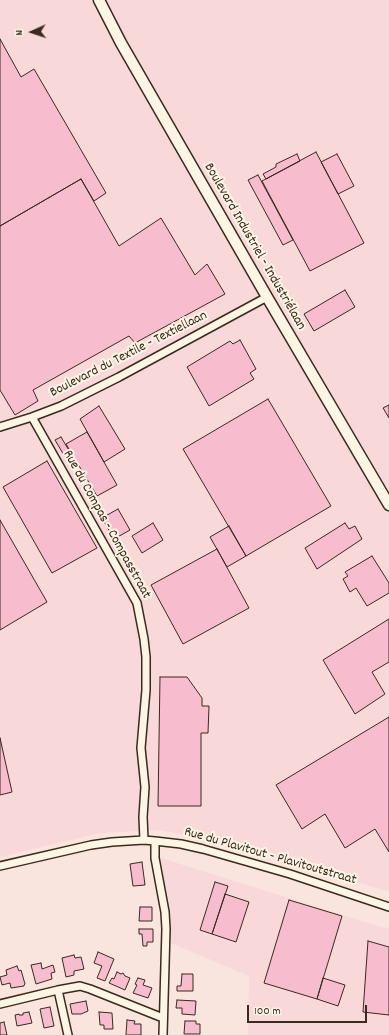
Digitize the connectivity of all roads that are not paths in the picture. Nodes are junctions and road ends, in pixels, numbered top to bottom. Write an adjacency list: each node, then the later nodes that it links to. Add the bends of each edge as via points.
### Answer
1 (98, 0): 2 (main road, Boulevard Industriel - Industriélaan)
2 (267, 297): 3 (street, Boulevard du Textile - Textiellaan, via 119,377 61,406); 5 (main road, Boulevard Industriel - Industriélaan)
3 (32, 417): 4 (street, Boulevard du Textile - Textiellaan); 6 (street, Rue du Compas - Compasstraat, via 137,603 146,657 141,748 145,787)
4 (0, 428)
5 (389, 505)
6 (144, 840): 7 (street, Rue du Plavitout - Plavitoutstraat); 8 (street, Rue du Plavitout - Plavitoutstraat, via 105,843)
7 (155, 841): 9 (street, Rue du Plavitout - Plavitoutstraat, via 181,844 290,874); 12 (street, via 166,929)
8 (0, 866)
9 (389, 906)
10 (58, 990): 11 (street); 12 (street, via 80,986); 13 (street)
11 (0, 1004)
12 (164, 1018): 14 (street)
13 (68, 1035)
14 (163, 1035)

